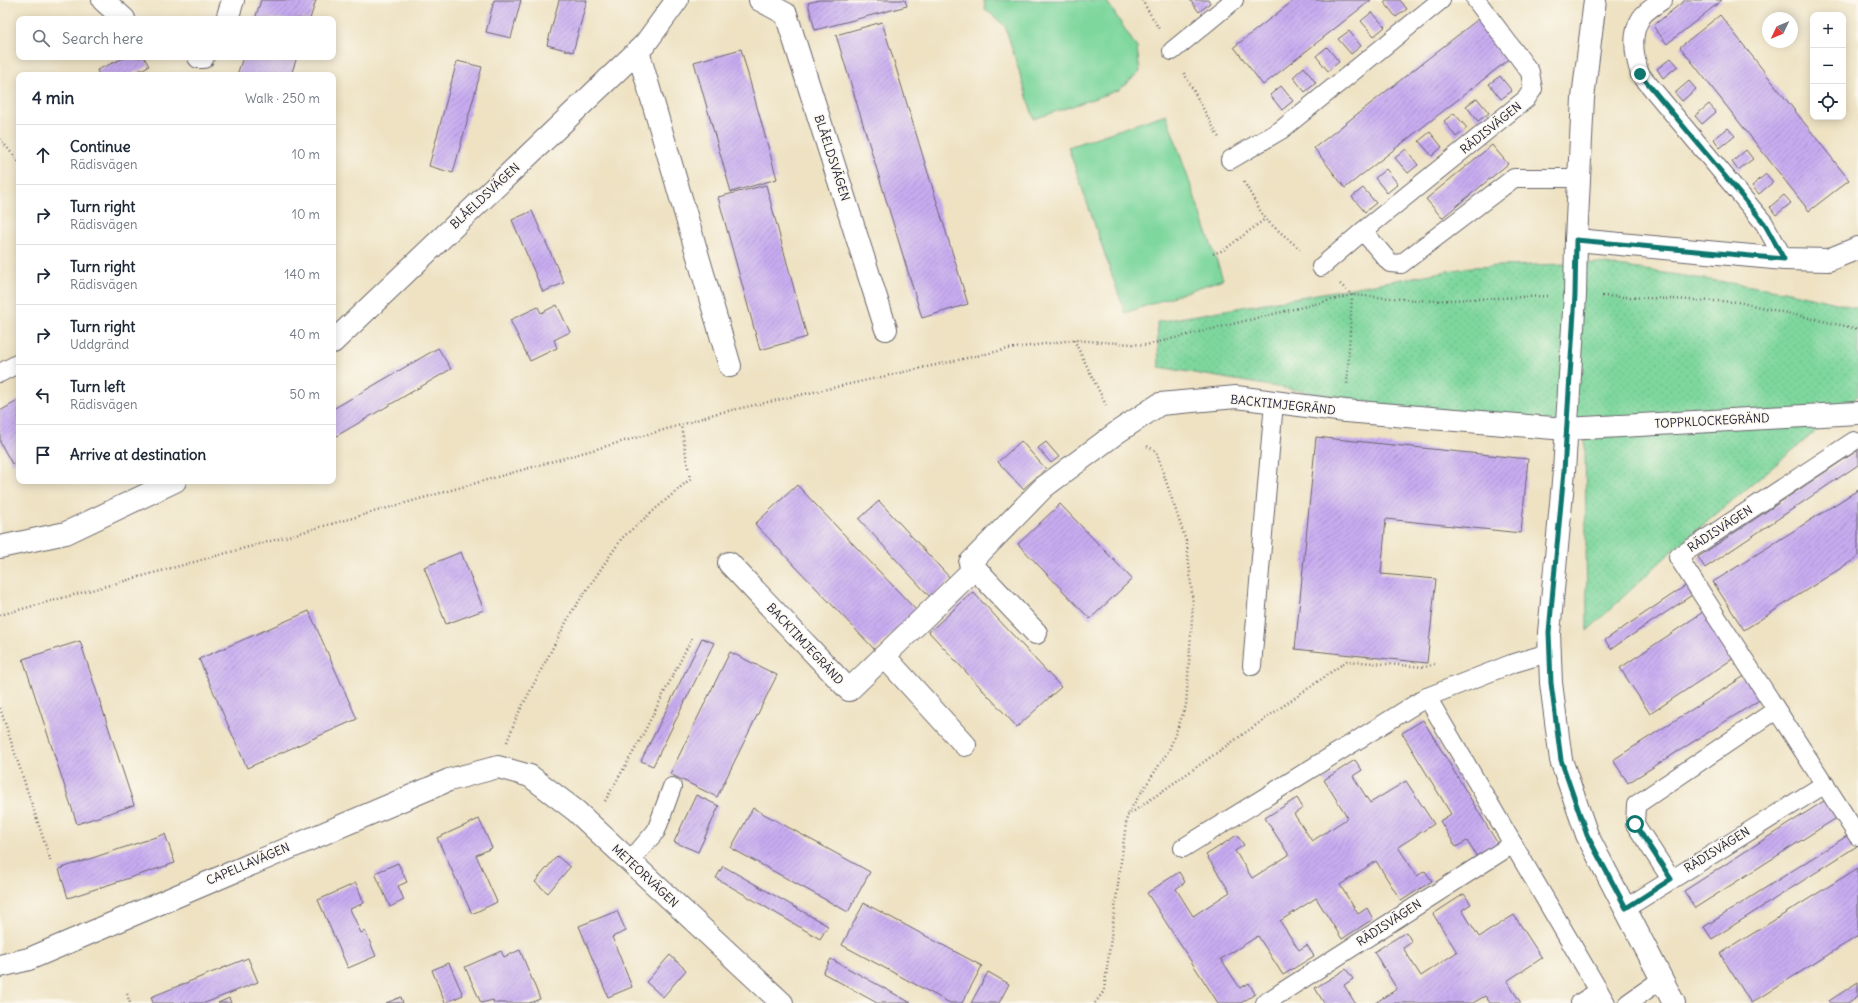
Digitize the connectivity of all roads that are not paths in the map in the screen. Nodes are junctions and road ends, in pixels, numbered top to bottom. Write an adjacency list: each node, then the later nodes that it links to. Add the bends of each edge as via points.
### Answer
1 (103, 0): 10 (street)
2 (233, 0): 11 (street)
3 (677, 0): 12 (street, BLÅELDSVÄGEN)
4 (760, 0): 21 (street, BLÅELDSVÄGEN, via 786,14)
5 (1234, 0): 13 (lane)
6 (1441, 0): 14 (lane, via 1281,130)
7 (1476, 0): 16 (lane, RÄDISVÄGEN, via 1530,72 1533,89 1526,99)
8 (1595, 0): 15 (street, via 1583,98)
9 (1663, 0): 19 (lane, via 1641,17 1635,35 1635,58 1640,74 1764,223)
10 (121, 16)
11 (228, 16)
12 (638, 51): 22 (street, BLÅELDSVÄGEN); 24 (street)
13 (1172, 51)
14 (1230, 160)
15 (1579, 178): 16 (lane, via 1514,178 1401,264 1390,264); 17 (street)
16 (1363, 231): 20 (lane, RÄDISVÄGEN)
17 (1576, 240): 19 (street); 28 (street)
18 (1858, 248): 19 (street, via 1828,260)
19 (1784, 259)
20 (1321, 267)
21 (886, 329)
22 (336, 339)
23 (16, 365): 25 (lane)
24 (730, 366)
25 (0, 373)
26 (1274, 402): 28 (street, BACKTIMJEGRÄND, via 1345,411); 33 (street, BACKTIMJEGRÄND, via 1236,397 1160,404 1044,487 970,563); 37 (lane)
27 (1858, 413): 28 (street, TOPPKLOCKEGRÄND)
28 (1566, 429): 35 (street, via 1549,632)
29 (1854, 441): 39 (lane, RÄDISVÄGEN, via 1678,557)
30 (169, 484): 31 (street, via 66,533)
31 (0, 548)
32 (729, 563): 36 (street, BACKTIMJEGRÄND, via 848,690)
33 (975, 568): 34 (street); 36 (street, BACKTIMJEGRÄND)
34 (1036, 633)
35 (1551, 652): 38 (lane, via 1511,664); 49 (street, via 1551,683 1561,760 1587,835)
36 (884, 656): 40 (street)
37 (1252, 666)
38 (1428, 697): 45 (lane); 46 (lane)
39 (1776, 710): 42 (lane, RÄDISVÄGEN); 48 (lane, RÄDISVÄGEN, via 1636,805 1635,824)
40 (965, 745)
41 (498, 767): 47 (street, METEORVÄGEN, via 530,776 576,811); 50 (street, CAPELLAVÄGEN, via 449,780 29,959)
42 (1825, 784): 44 (lane, RÄDISVÄGEN); 48 (lane, RÄDISVÄGEN)
43 (672, 787): 47 (lane, via 656,832)
44 (1858, 836)
45 (1513, 844): 52 (lane); 54 (lane, RÄDISVÄGEN)
46 (1183, 848)
47 (630, 861): 53 (street, METEORVÄGEN)
48 (1671, 879): 49 (lane, RÄDISVÄGEN)
49 (1626, 908): 51 (street)
50 (0, 966)
51 (1662, 979): 56 (lane); 57 (street)
52 (1603, 997): 55 (lane)
53 (782, 1003)
54 (1265, 1003)
55 (1580, 1003)
56 (1628, 1003)
57 (1674, 1003)

